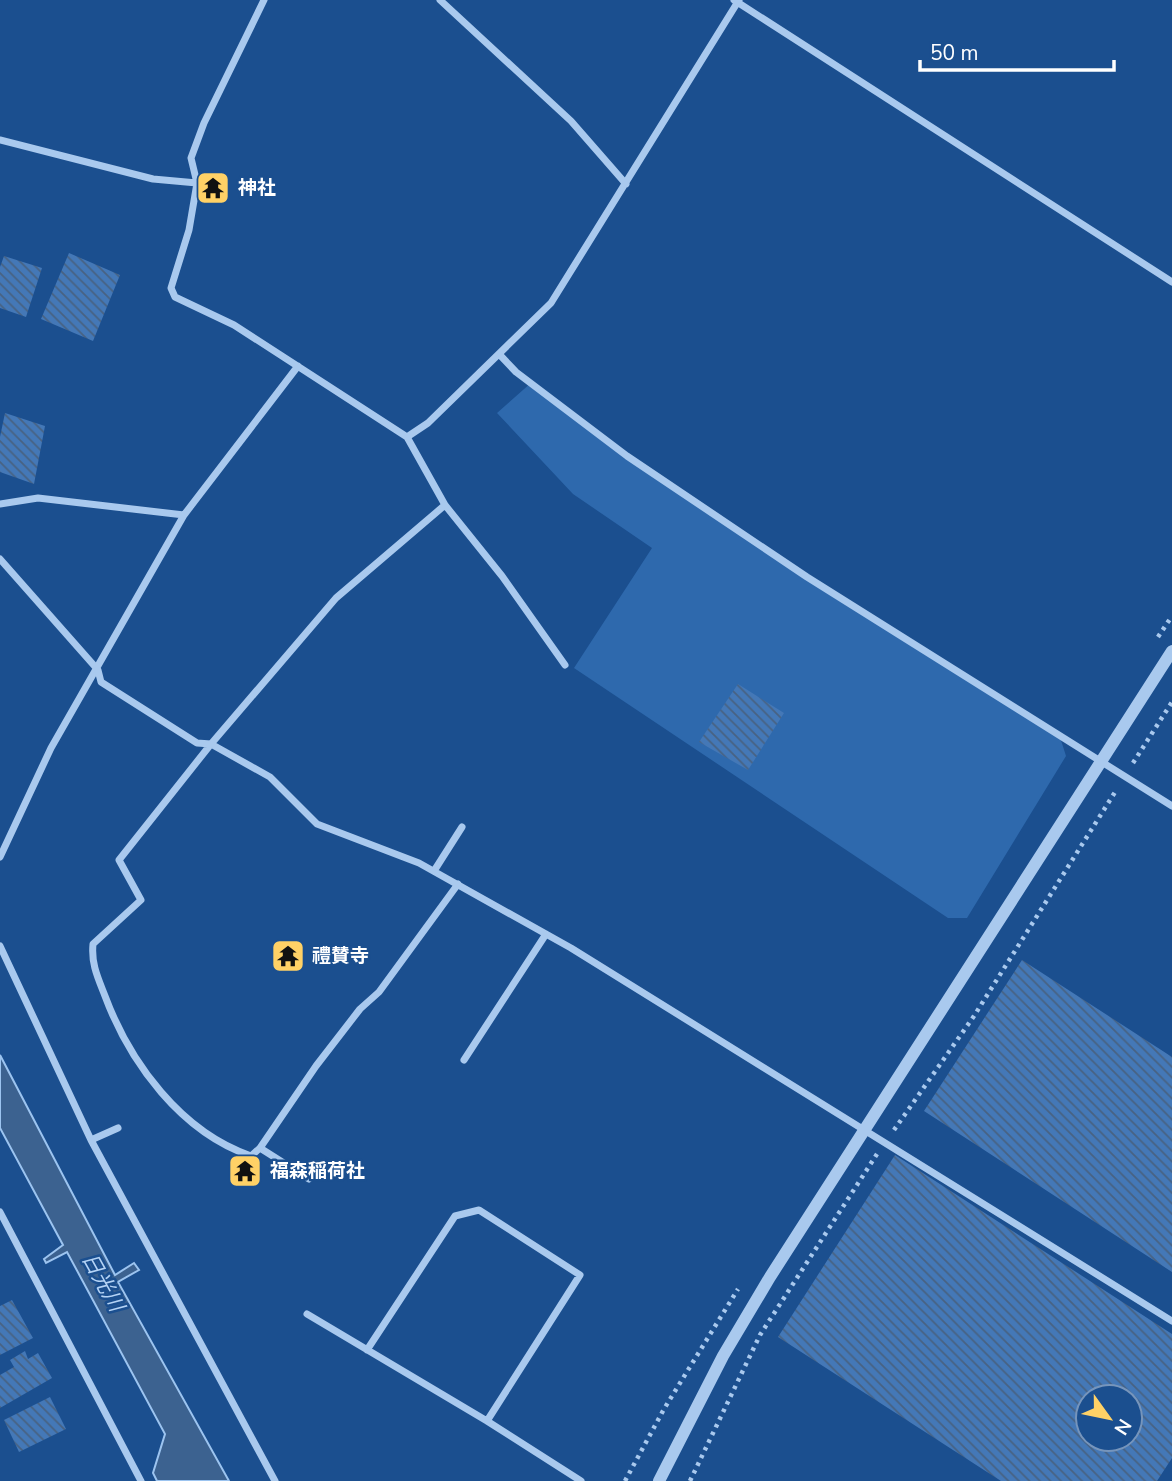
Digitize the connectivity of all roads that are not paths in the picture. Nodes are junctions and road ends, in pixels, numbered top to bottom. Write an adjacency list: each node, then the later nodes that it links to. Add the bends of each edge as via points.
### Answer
1 (264, 0): 5 (street, via 195,146 191,158)
2 (440, 0): 6 (street, via 570,121)
3 (737, 1): 6 (street); 7 (street)
4 (0, 140): 5 (street, via 153,179)
5 (197, 183): 9 (street, via 189,230 171,288 176,297 234,325)
6 (626, 184): 8 (street, via 551,303)
7 (1172, 282)
8 (499, 354): 10 (street, via 428,423); 19 (street, via 627,456 807,577)
9 (298, 366): 10 (street); 13 (street)
10 (407, 437): 12 (street)
11 (0, 504): 13 (street, via 38,498)
12 (446, 505): 16 (street); 18 (street, via 336,598)
13 (184, 515): 17 (street)
14 (0, 559): 17 (street)
15 (1172, 651): 19 (street)
16 (565, 665)
17 (98, 670): 18 (street, via 101,682 197,743); 22 (street, via 51,748)
18 (211, 744): 23 (street, via 270,777 317,824); 31 (street, via 119,860 141,900 93,944 91,961 117,1023 157,1088 188,1120 233,1150 251,1156)
19 (1102, 761): 20 (street); 29 (street)
20 (1172, 806)
21 (462, 827): 23 (street)
22 (0, 858)
23 (434, 871): 24 (street)
24 (458, 884): 25 (street); 31 (street, via 379,992 359,1009 316,1066)
25 (546, 934): 27 (street); 29 (street)
26 (0, 946): 30 (street)
27 (464, 1060)
28 (118, 1128): 30 (street)
29 (866, 1129): 35 (street); 41 (street, via 723,1356)
30 (91, 1140): 39 (street)
31 (260, 1148): 32 (street)
32 (309, 1179)
33 (0, 1212): 38 (street)
34 (307, 1314): 36 (street)
35 (1172, 1321)
36 (367, 1350): 37 (street); 37 (street, via 455,1216 479,1210 580,1275)
37 (486, 1421): 40 (street)
38 (141, 1481)
39 (275, 1481)
40 (581, 1481)
41 (659, 1481)

